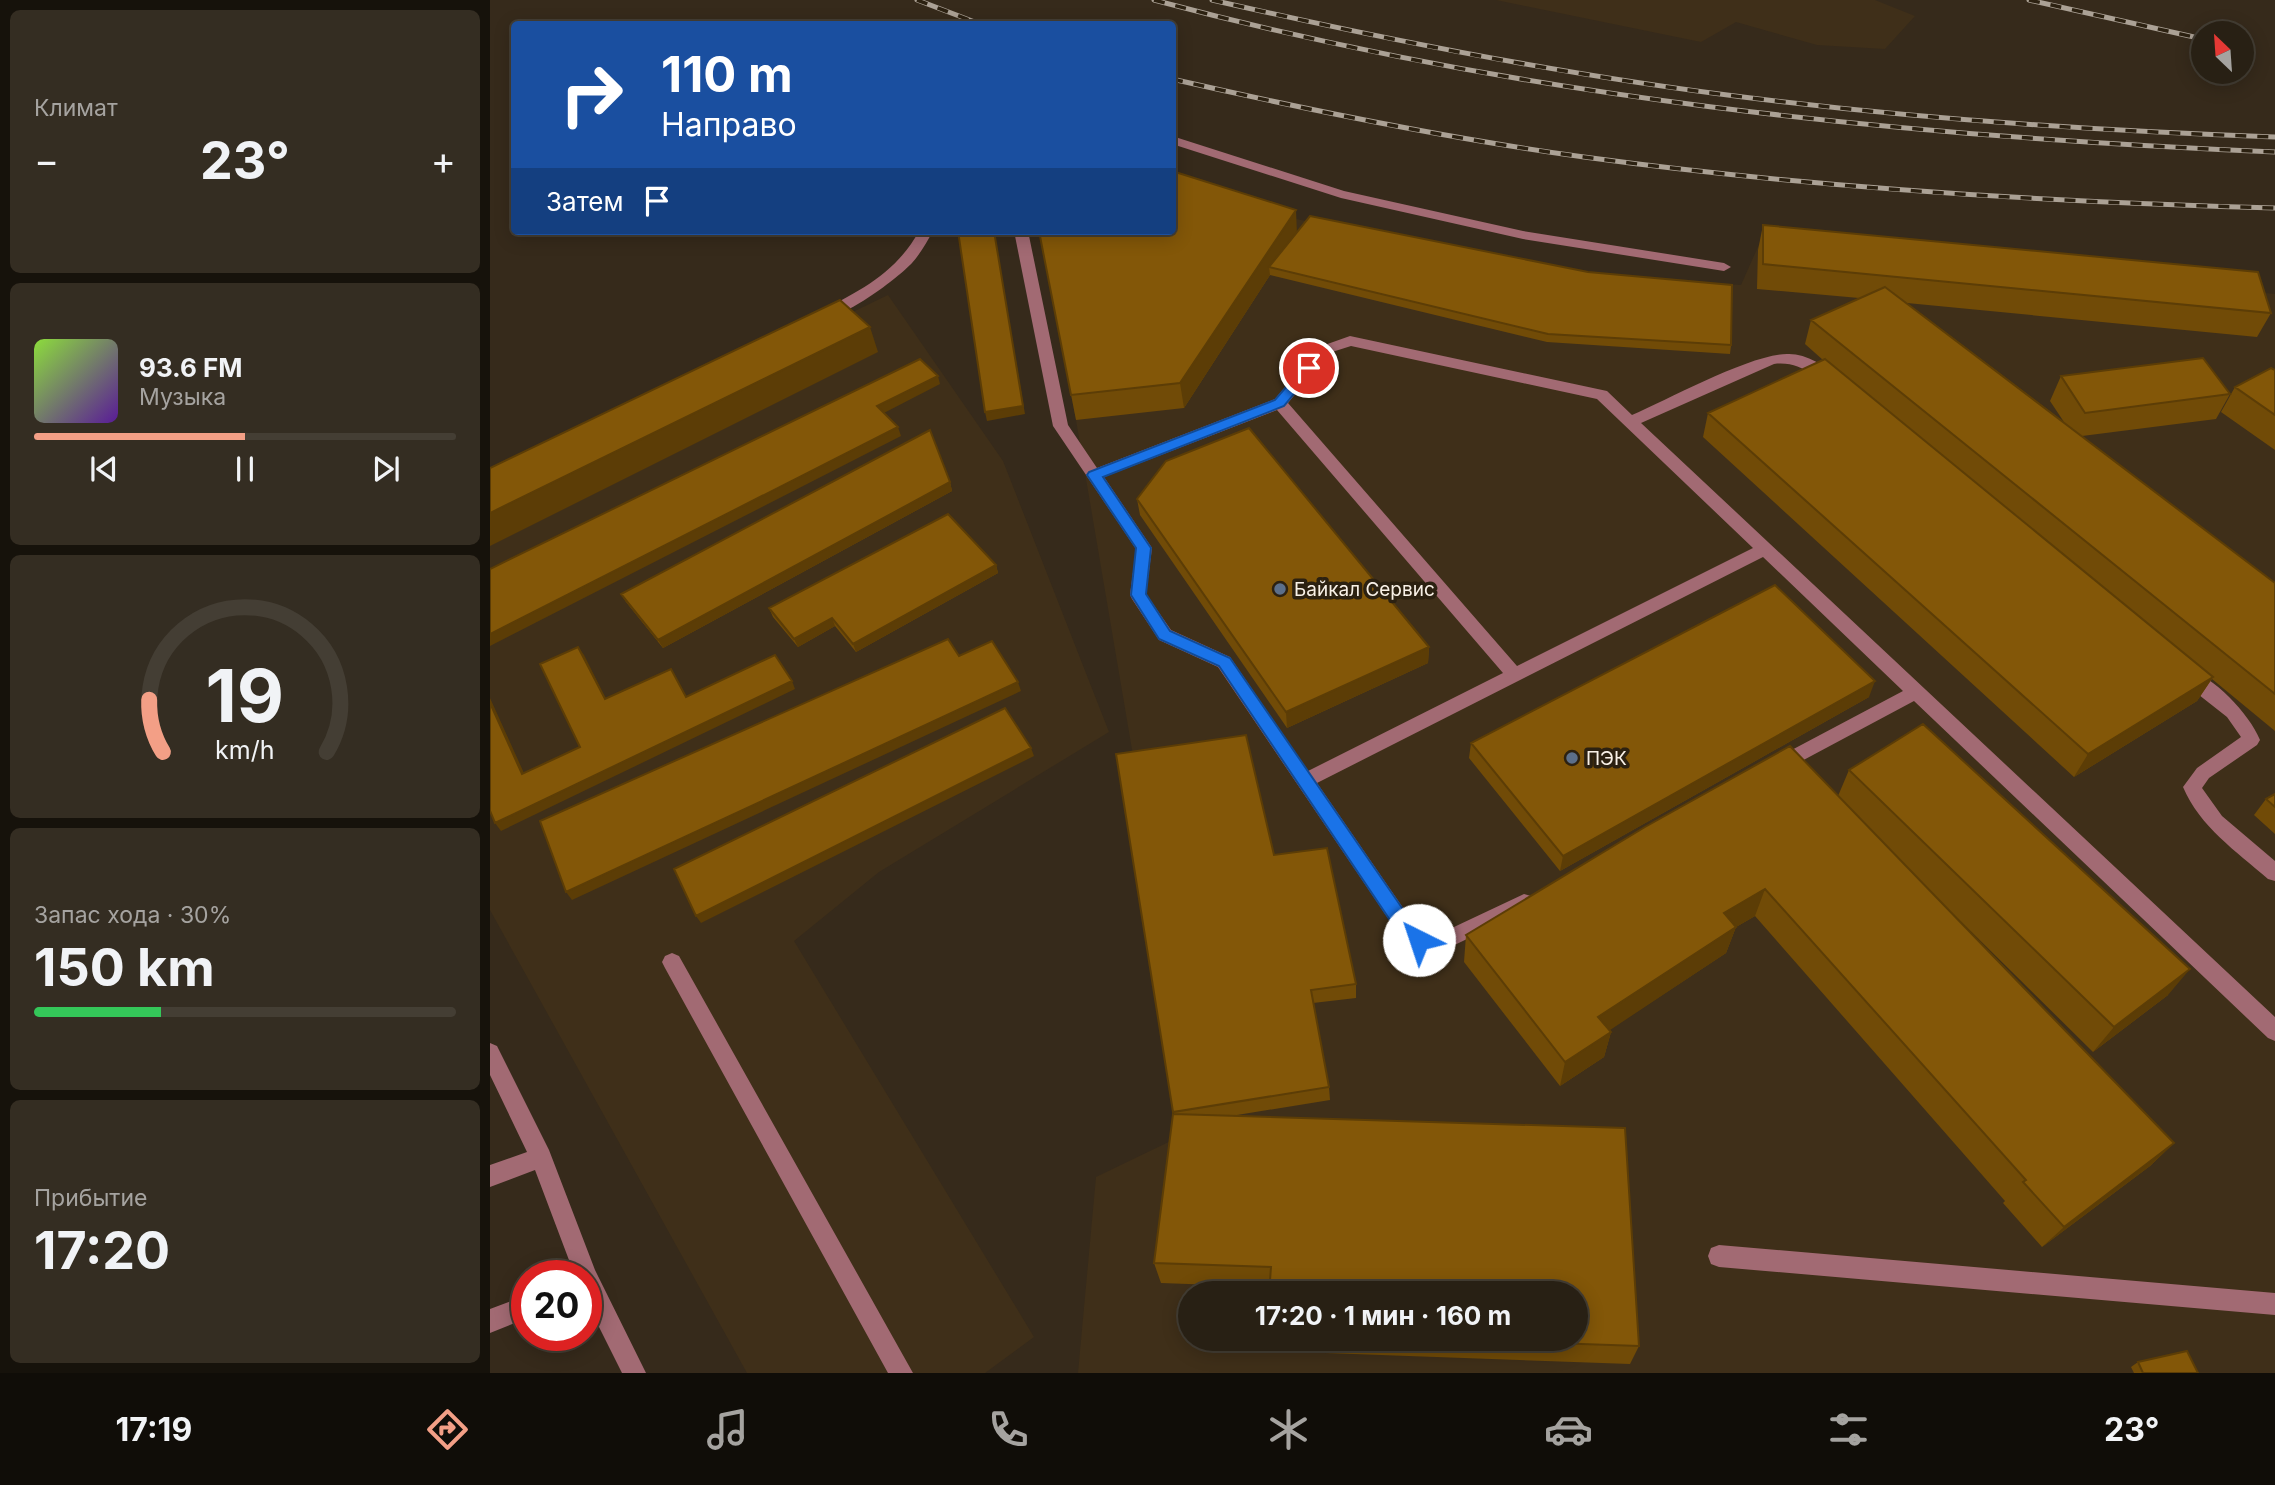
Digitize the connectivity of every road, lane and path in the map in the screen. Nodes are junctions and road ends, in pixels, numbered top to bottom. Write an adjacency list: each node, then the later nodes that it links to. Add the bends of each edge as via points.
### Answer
1 (1176, 141): 4 (street, via 1341,194 1523,235)
2 (924, 235): 5 (street, via 917,250 874,290)
3 (1022, 235): 9 (street, via 1061,426)
4 (1724, 267)
5 (812, 321)
6 (1839, 387): 8 (street, via 1802,359 1783,356)
7 (1280, 403): 8 (street, via 1324,350 1350,341 1602,395); 9 (street); 12 (street)
8 (1630, 422): 10 (street)
9 (1094, 475): 15 (street, via 1144,548 1138,595 1165,635 1224,662)
10 (1765, 549): 12 (street); 13 (street)
11 (2172, 664): 16 (street, via 2248,728 2251,740 2203,773 2192,787 2207,813)
12 (1515, 675): 15 (street)
13 (1916, 692): 14 (street); 19 (street)
14 (1758, 777)
15 (1306, 781): 17 (street, via 1403,924 1419,940 1438,944)
16 (2275, 873)
17 (1539, 894)
18 (672, 962): 30 (street)
19 (2275, 1031)
20 (490, 1053): 21 (street)
21 (541, 1157): 22 (street); 24 (street)
22 (490, 1176)
23 (1719, 1256): 25 (street)
24 (580, 1260)
25 (2275, 1304)
26 (602, 1308): 29 (street)
27 (511, 1312): 28 (street)
28 (490, 1321)
29 (634, 1373)
30 (901, 1373)

